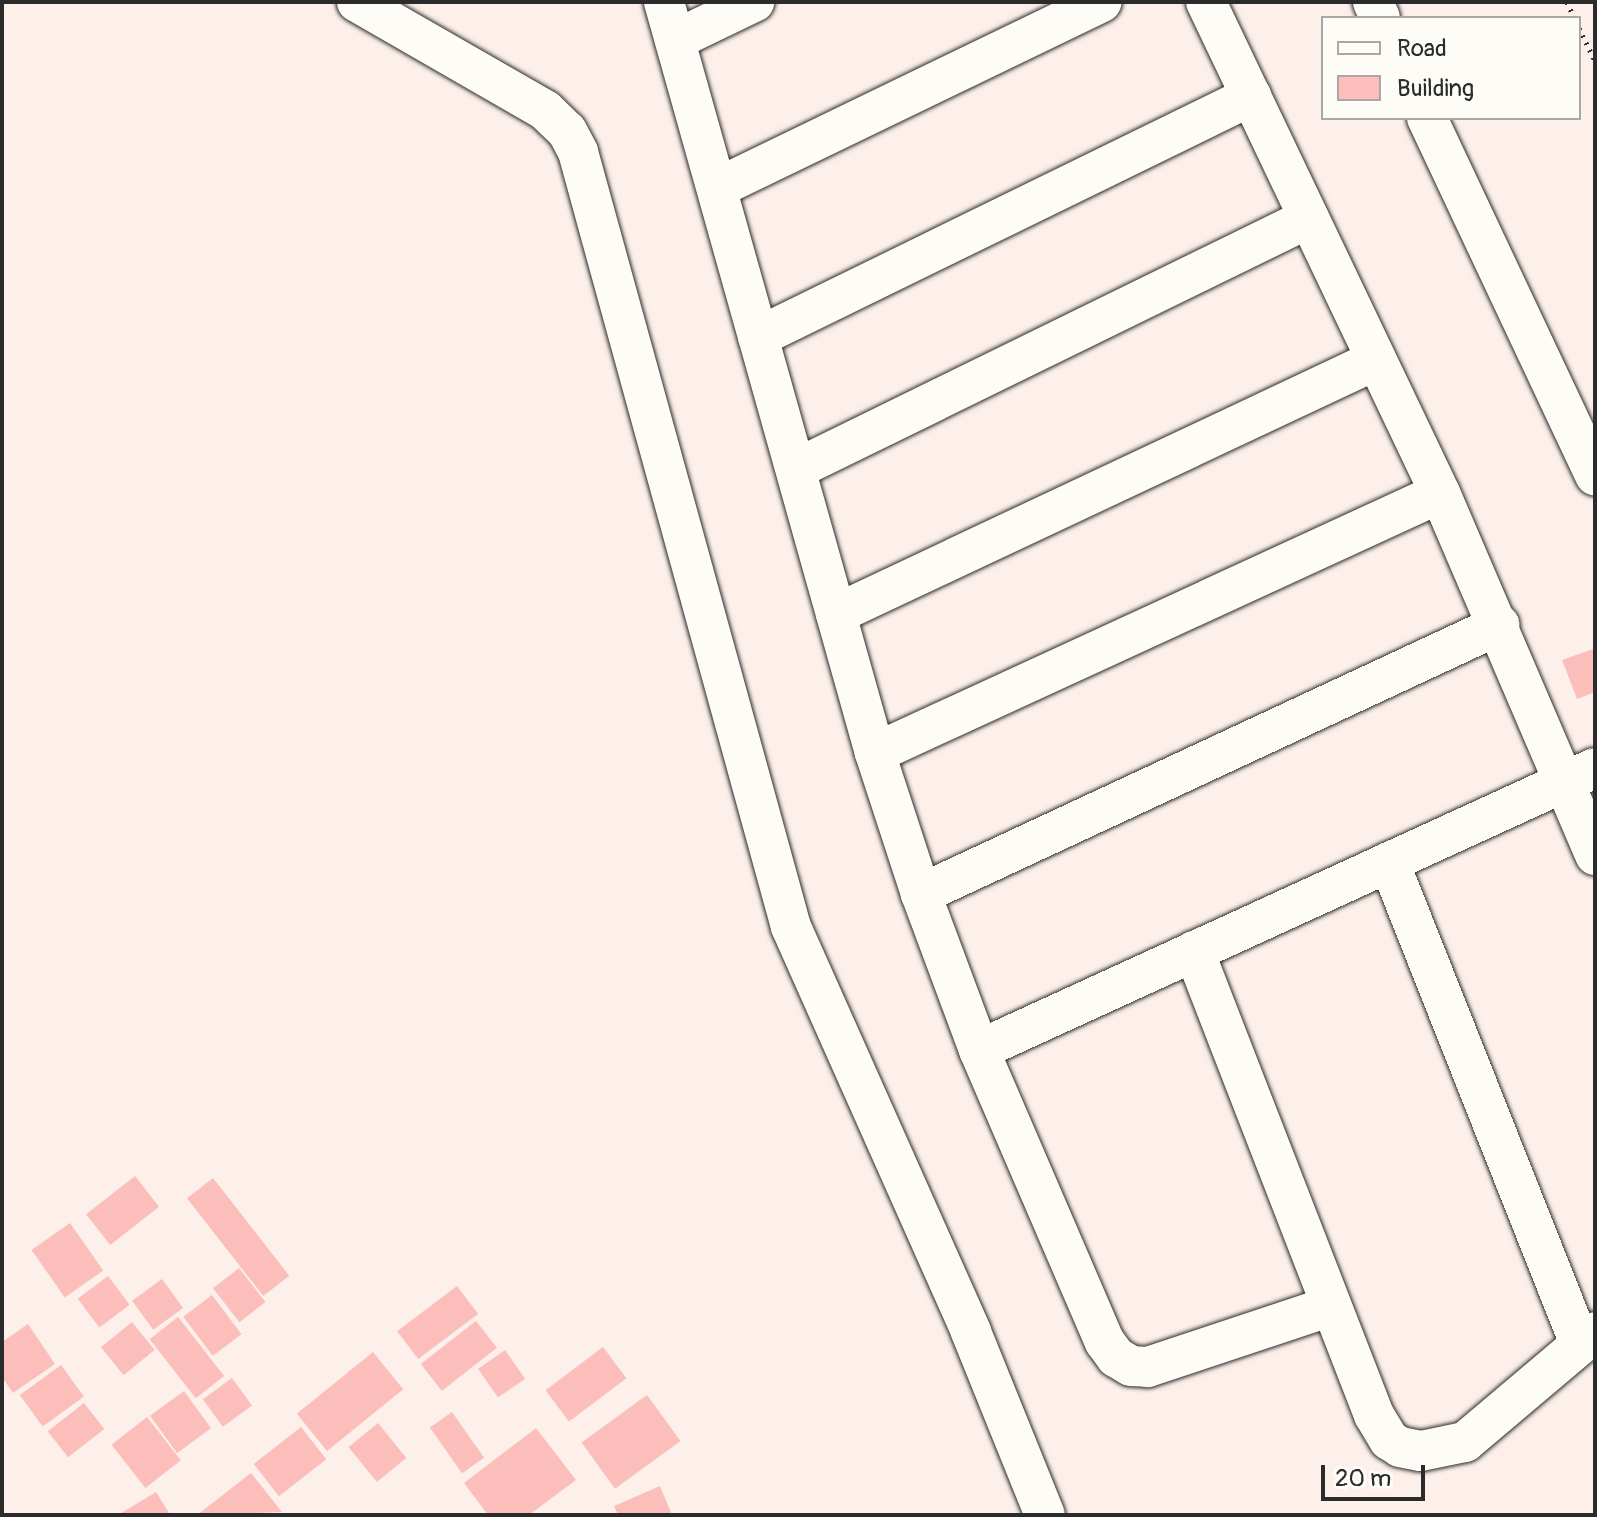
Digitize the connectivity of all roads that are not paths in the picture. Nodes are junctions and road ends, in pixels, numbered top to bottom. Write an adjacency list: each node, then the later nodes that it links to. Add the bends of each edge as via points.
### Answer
1 (357, 2): 27 (street, via 545,110 567,131 578,152 791,927 971,1332)
2 (664, 2): 6 (street)
3 (754, 2): 6 (street)
4 (1101, 2): 9 (street)
5 (1206, 2): 7 (street)
6 (675, 40): 9 (street)
7 (1251, 96): 10 (street); 11 (street)
8 (1428, 120): 14 (street)
9 (717, 188): 11 (street)
10 (1309, 218): 12 (street); 13 (street)
11 (758, 337): 13 (street)
12 (1376, 360): 15 (street); 16 (street)
13 (796, 469): 16 (street)
14 (1595, 475)
15 (1440, 493): 17 (street); 18 (street)
16 (836, 614): 18 (street)
17 (1499, 625): 19 (street); 22 (street)
18 (875, 753): 22 (street)
19 (1580, 774): 20 (street); 21 (street)
20 (1595, 855)
21 (1389, 862): 23 (street); 26 (street)
22 (921, 894): 24 (street)
23 (1194, 951): 24 (street); 25 (street)
24 (979, 1050): 25 (street, via 1116,1357 1131,1366 1163,1364)
25 (1331, 1306): 26 (street, via 1374,1415 1389,1440 1411,1450 1454,1447 1473,1437)
26 (1587, 1338)
27 (1045, 1515)

